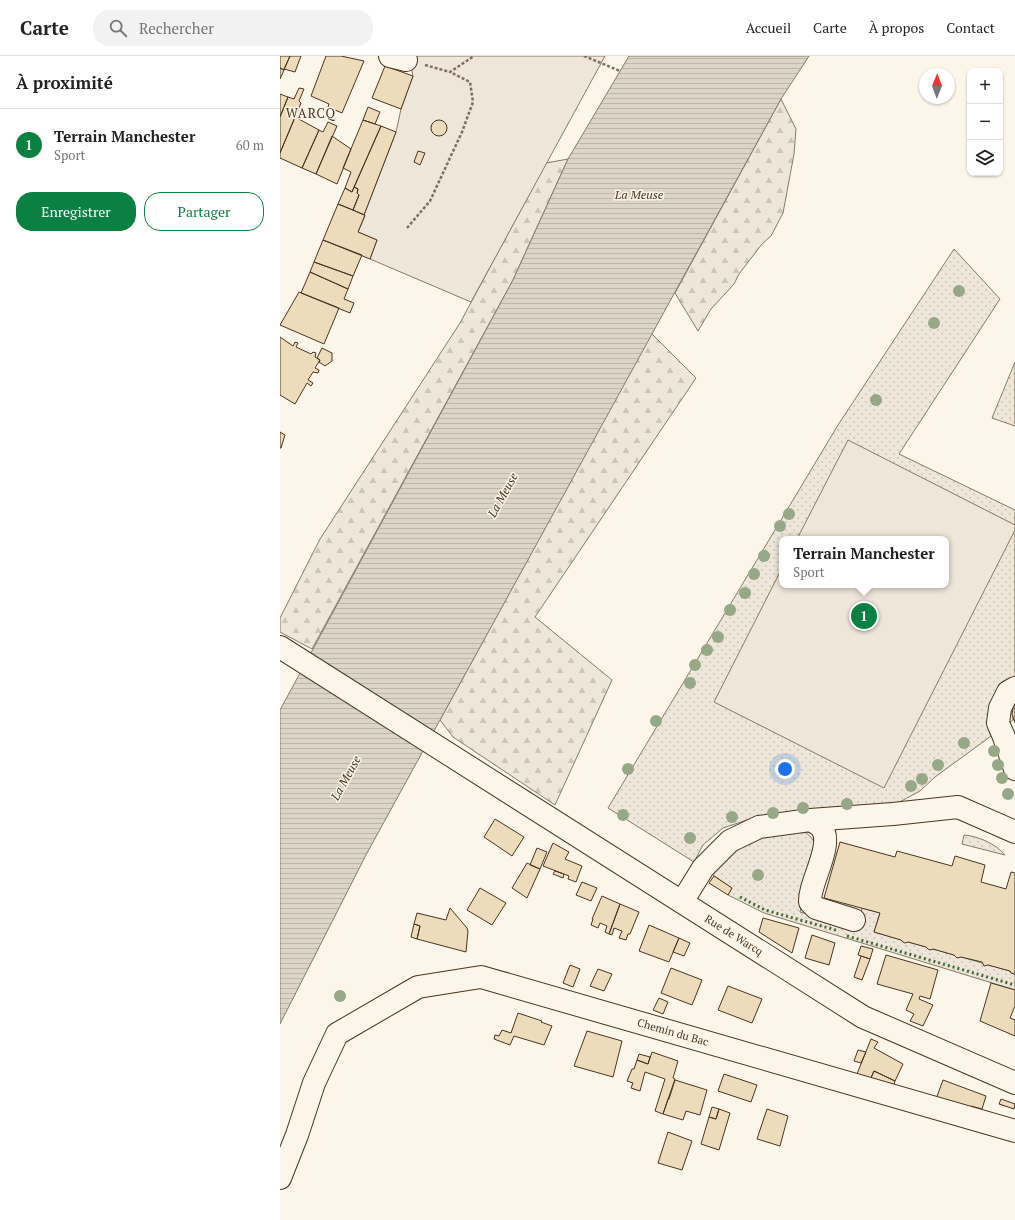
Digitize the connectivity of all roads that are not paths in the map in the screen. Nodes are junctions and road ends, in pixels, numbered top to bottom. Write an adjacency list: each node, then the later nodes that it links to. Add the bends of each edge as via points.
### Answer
1 (285, 650): 6 (street, Rue de Warcq)
2 (1015, 688): 3 (street, via 1008,692 1000,708 998,723)
3 (1015, 769)
4 (810, 820): 5 (street, via 958,807); 6 (street, via 759,827 730,841 703,868); 7 (street, via 820,826 825,834 825,847 810,902 816,908)
5 (1015, 832)
6 (682, 902): 8 (street, Rue de Warcq, via 863,1017)
7 (854, 920)
8 (1015, 1083)
9 (1015, 1131): 10 (street, Chemin du Bac, via 481,977 418,987 337,1034 314,1083)
10 (280, 1178)

